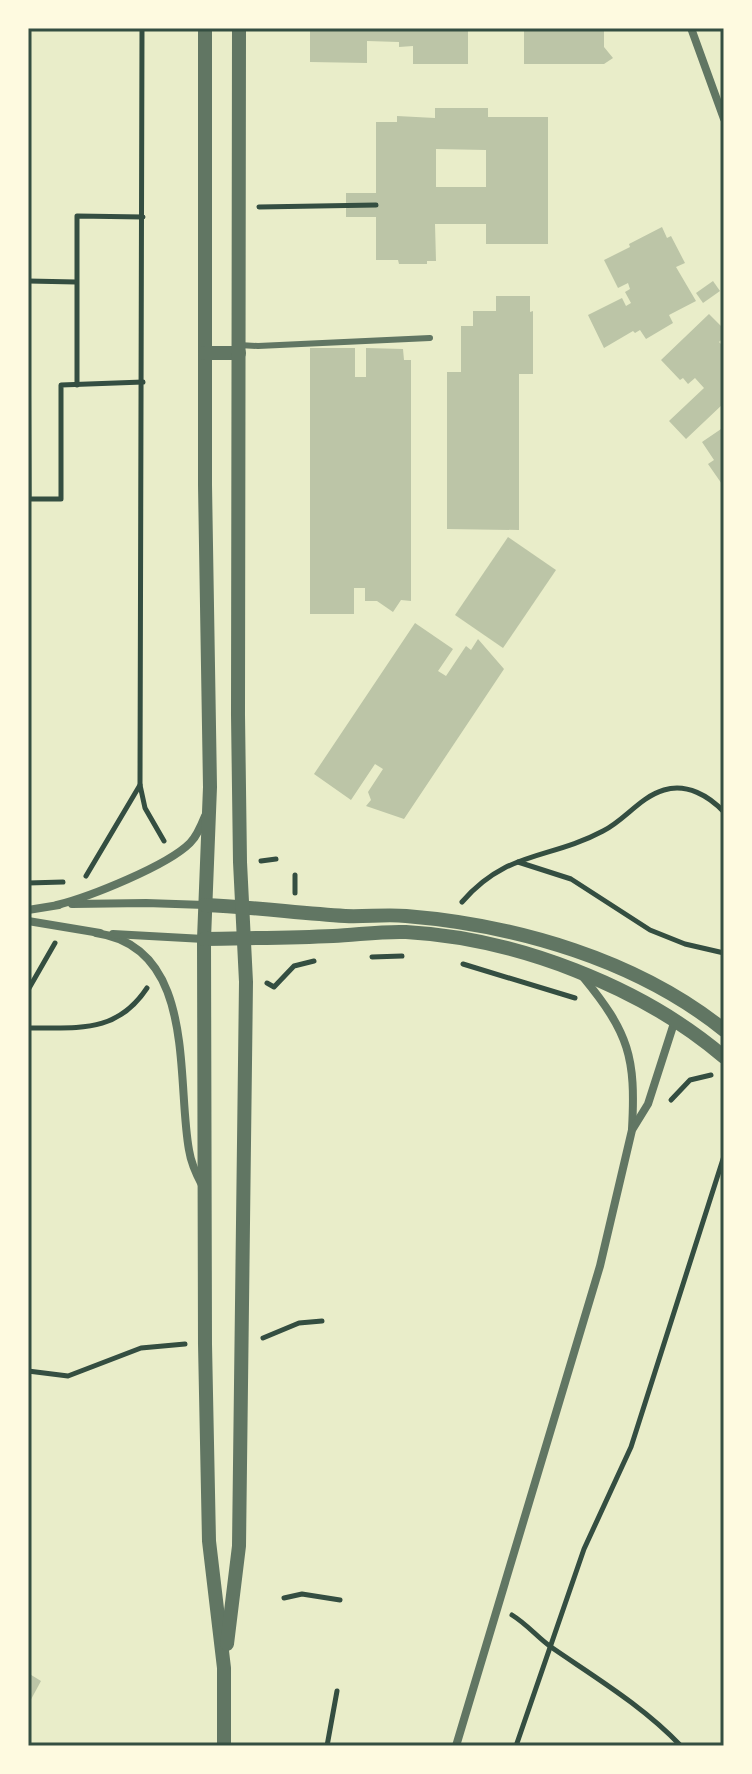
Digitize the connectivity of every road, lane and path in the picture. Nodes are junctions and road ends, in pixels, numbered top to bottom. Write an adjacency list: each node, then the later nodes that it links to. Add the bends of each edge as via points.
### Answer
1 (142, 28): 8 (path)
2 (205, 28): 14 (street)
3 (239, 28): 12 (street)
4 (691, 28): 5 (street)
5 (724, 119)
6 (376, 205): 7 (path)
7 (258, 207)
8 (143, 217): 9 (path, via 77,216); 15 (path)
9 (76, 282): 10 (path); 16 (path)
10 (28, 284): 13 (path)
11 (430, 338): 12 (lane)
12 (239, 349): 14 (street); 26 (street)
13 (28, 353): 16 (path, via 29,499 61,499 61,385)
14 (205, 353): 17 (street)
15 (143, 382): 16 (path); 19 (path, via 141,791)
16 (77, 385)
17 (210, 787): 23 (street, via 202,825 186,847 134,875); 24 (street)
18 (724, 812): 20 (path, via 711,798 684,788 665,789 587,840)
19 (165, 844)
20 (515, 861): 25 (path, via 480,882); 32 (path, via 571,879 650,930)
21 (69, 882): 22 (path)
22 (28, 883)
23 (57, 905): 24 (street); 27 (street)
24 (205, 905): 26 (street); 31 (street)
25 (459, 906)
26 (242, 907): 30 (street); 40 (street, via 409,916 482,927 593,958)
27 (28, 910)
28 (28, 921): 29 (street)
29 (96, 933): 31 (street); 50 (street, via 117,938 145,955 162,982 181,1047 188,1147)
30 (244, 938): 31 (street); 37 (street, via 423,933); 59 (street, via 239,1546)
31 (204, 939): 50 (street)
32 (724, 953)
33 (406, 956): 34 (path)
34 (363, 958)
35 (324, 959): 39 (path, via 294,966)
36 (453, 962): 41 (path, via 554,990)
37 (579, 972): 42 (street); 48 (street, via 626,1040)
38 (151, 985): 43 (path, via 131,1007 97,1026)
39 (274, 987)
40 (681, 999): 42 (street); 44 (street)
41 (584, 1005)
42 (675, 1019): 45 (street); 47 (street)
43 (28, 1028)
44 (724, 1030)
45 (724, 1057)
46 (719, 1076): 47 (path, via 690,1080 667,1110)
47 (648, 1104): 48 (street)
48 (632, 1130): 57 (street, via 600,1266)
49 (724, 1156): 58 (path, via 631,1447 584,1549)
50 (205, 1193): 59 (street, via 209,1541)
51 (322, 1321): 52 (path, via 299,1323)
52 (268, 1337)
53 (141, 1348): 54 (path, via 68,1376)
54 (28, 1371)
55 (284, 1598): 56 (path, via 302,1594)
56 (340, 1600)
57 (497, 1606): 58 (path, via 529,1625); 63 (street)
58 (551, 1647): 64 (path); 65 (path, via 658,1722)
59 (224, 1668): 61 (street)
60 (337, 1691): 62 (path)
61 (224, 1746)
62 (327, 1746)
63 (456, 1746)
64 (516, 1746)
65 (681, 1746)

